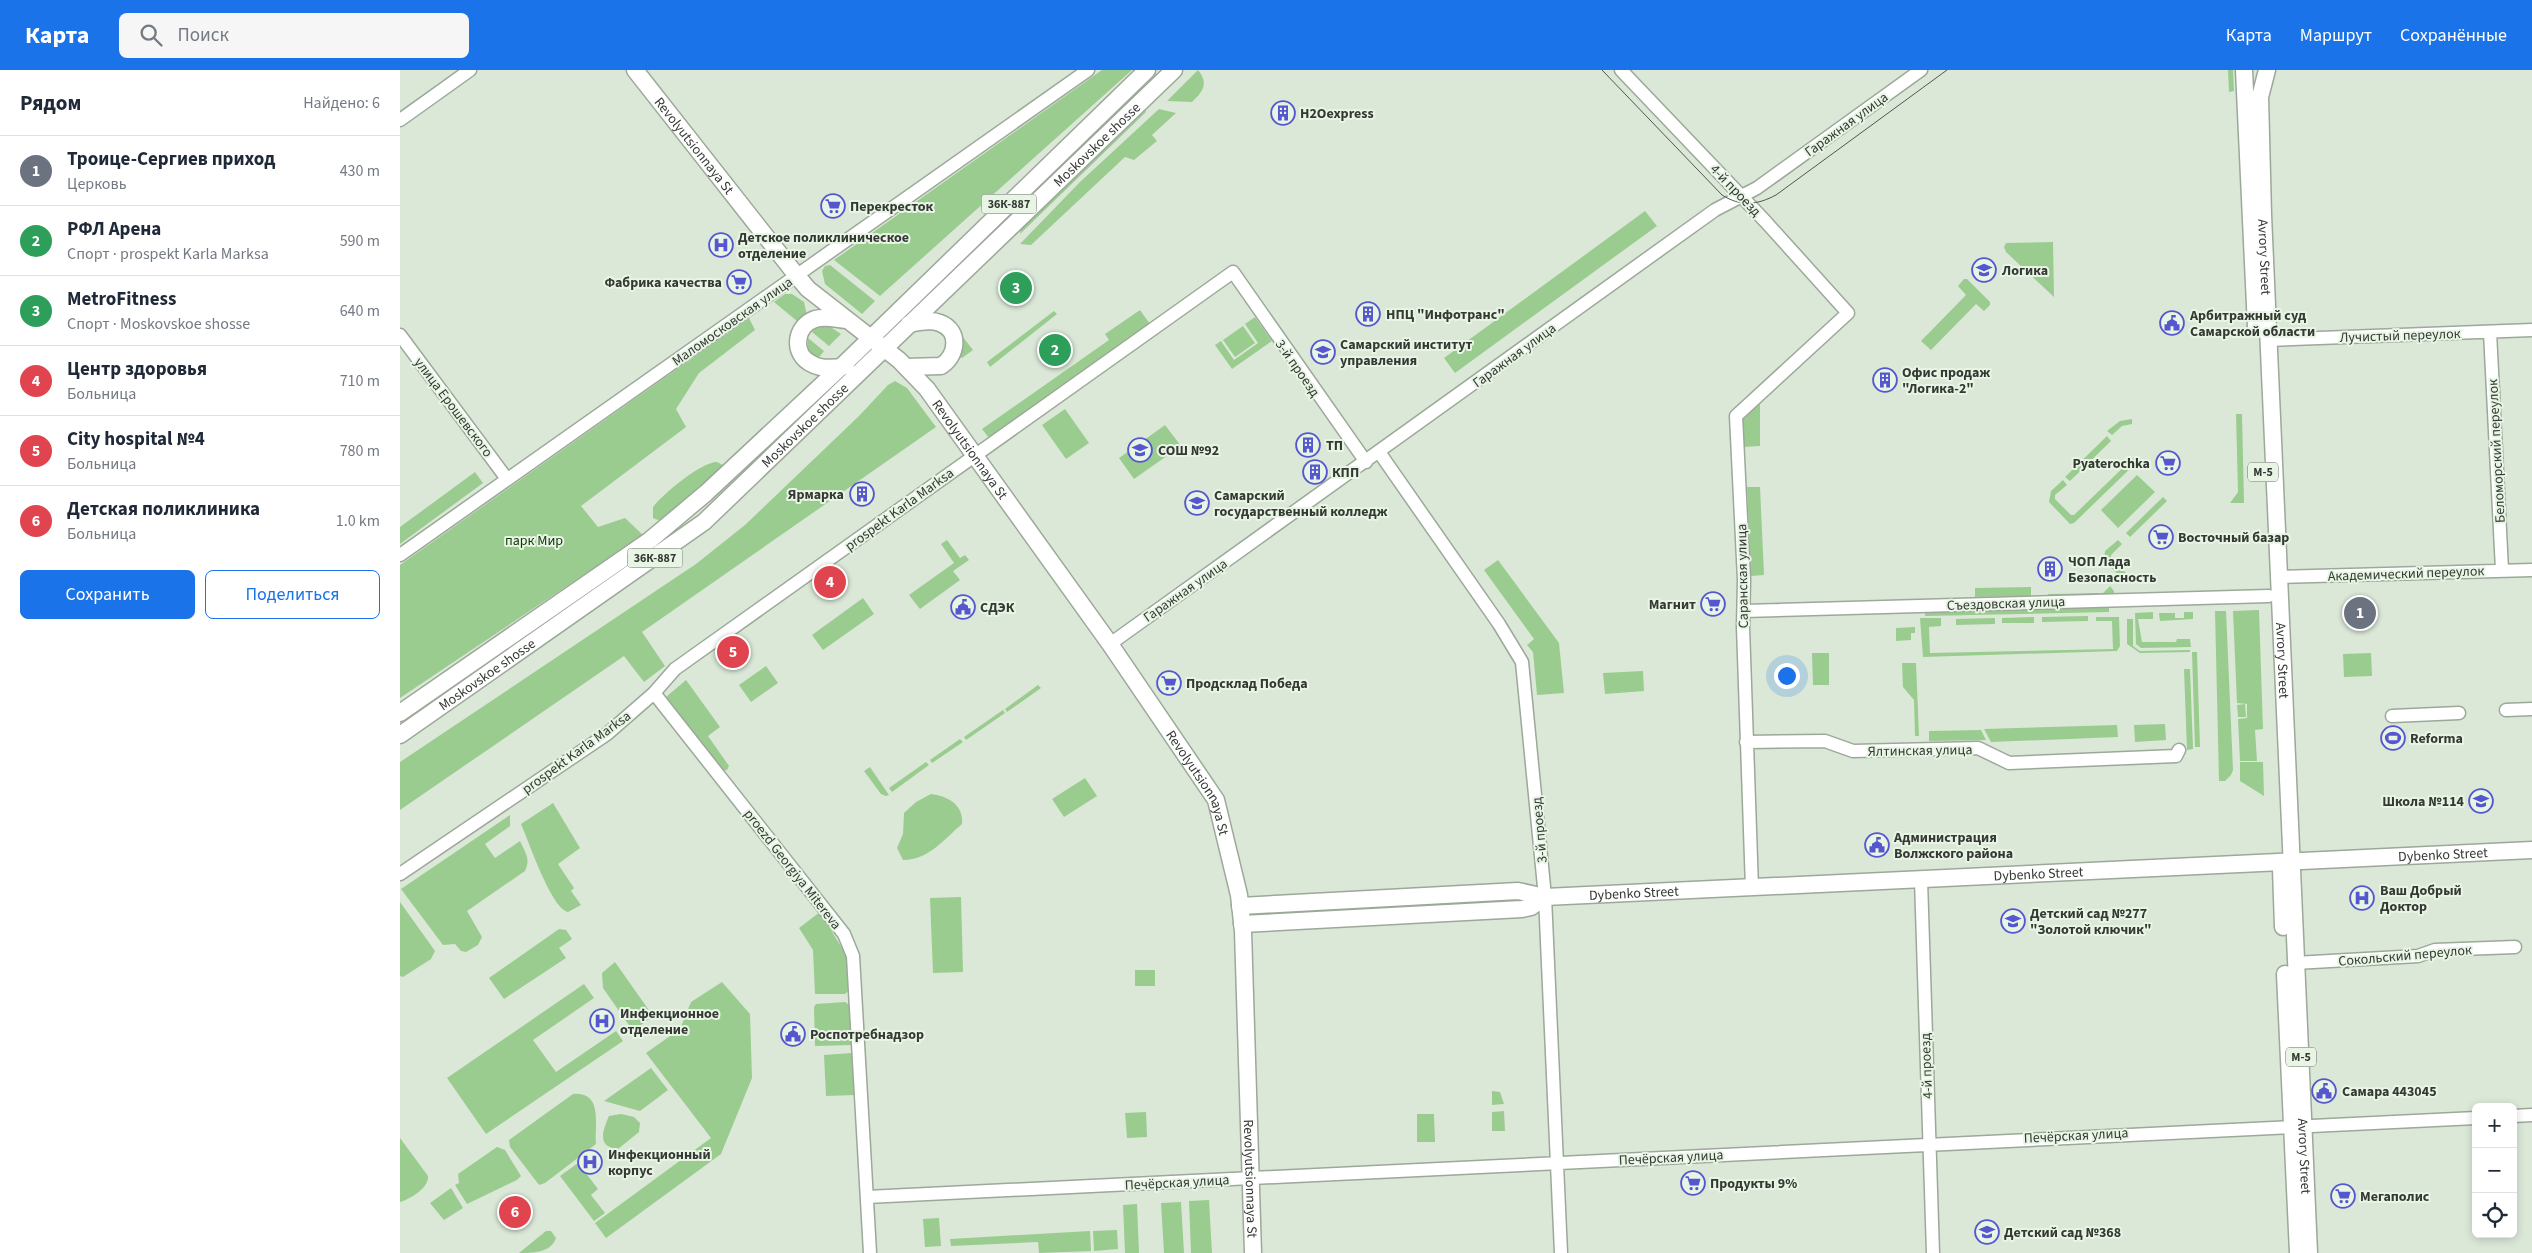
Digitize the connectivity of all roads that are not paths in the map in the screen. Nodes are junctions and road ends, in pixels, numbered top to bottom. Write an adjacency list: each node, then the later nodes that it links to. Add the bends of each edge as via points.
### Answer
1 (470, 70): 11 (street)
2 (635, 70): 14 (main road, Revolyutsionnaya St)
3 (1147, 70): 22 (main road, Moskovskoe shosse / 36К-887)
4 (1163, 70): 17 (main road, Moskovskoe shosse / 36К-887)
5 (1174, 70): 17 (main road, Moskovskoe shosse / 36К-887)
6 (1621, 70): 12 (street, 4-й проезд)
7 (1921, 70): 12 (street, Гаражная улица, via 1757,188)
8 (2244, 70): 33 (main road, Avrory Street / М-5)
9 (2267, 70): 21 (main road, Avrory Street / М-5, via 2261,88 2260,114)
10 (1084, 71): 14 (street, Маломосковская улица)
11 (400, 120)
12 (1741, 196): 15 (street, 4-й проезд); 25 (street, Гаражная улица, via 1715,210)
13 (1233, 272): 26 (street, prospekt Karla Marksa); 27 (street, 3-й проезд)
14 (797, 276): 16 (main road, Revolyutsionnaya St); 28 (street, Маломосковская улица)
15 (1848, 313): 34 (street, Саранская улица, via 1736,416)
16 (846, 320): 22 (main road, Revolyutsionnaya St); 23 (main road, via 814,320 802,329 798,339 801,354 811,364)
17 (905, 324): 22 (main road, Moskovskoe shosse / 36К-887); 24 (main road, via 929,321 942,324 951,331 955,348 953,356 941,366)
18 (2532, 330): 19 (street, Лучистый переулок)
19 (2490, 332): 21 (street, Лучистый переулок); 30 (street, Беломорский переулок)
20 (400, 335): 28 (street, улица Ерошевского)
21 (2268, 340): 32 (main road, Avrory Street / М-5)
22 (878, 344): 23 (main road, Moskovskoe shosse / 36К-887); 24 (main road, Revolyutsionnaya St); 43 (main road, Moskovskoe shosse / 36К-887, via 704,522)
23 (848, 366): 39 (main road, Moskovskoe shosse / 36К-887, via 650,540); 42 (main road, Moskovskoe shosse / 36К-887, via 778,442 674,534)
24 (906, 366): 26 (main road, Revolyutsionnaya St, via 927,389)
25 (1380, 452): 27 (street, Гаражная улица); 51 (street, 3-й проезд, via 1522,662)
26 (973, 455): 35 (main road, Revolyutsionnaya St); 36 (street, prospekt Karla Marksa, via 675,669)
27 (1366, 462): 35 (street, Гаражная улица)
28 (507, 479): 29 (street, Маломосковская улица)
29 (400, 556)
30 (2502, 570): 31 (street, Академический переулок); 32 (street, Академический переулок)
31 (2532, 570)
32 (2279, 577): 47 (main road, Avrory Street / М-5)
33 (2269, 596): 34 (street, Съездовская улица); 47 (main road, Avrory Street / М-5)
34 (1744, 611): 44 (street, Саранская улица)
35 (1110, 644): 52 (main road, Revolyutsionnaya St, via 1216,800)
36 (654, 693): 48 (street, prospekt Karla Marksa, via 607,734); 63 (street, proezd Georgiya Mitereva, via 844,934 853,956)
37 (2532, 709): 38 (street)
38 (2506, 710)
39 (400, 713)
40 (2459, 713): 41 (street)
41 (2392, 716)
42 (400, 724)
43 (400, 735)
44 (1746, 742): 45 (street, Ялтинская улица, via 1825,741 1853,751 1978,748 2009,763 2176,756); 50 (street, Саранская улица)
45 (2179, 750)
46 (2532, 850): 47 (main road, Dybenko Street)
47 (2286, 862): 49 (main road, Dybenko Street); 55 (main road, Avrory Street / М-5); 59 (main road, Avrory Street / М-5)
48 (400, 874)
49 (1921, 880): 50 (main road, Dybenko Street); 60 (street, 4-й проезд)
50 (1752, 888): 51 (main road, Dybenko Street)
51 (1535, 899): 52 (main road, Dybenko Street); 53 (main road, Dybenko Street); 61 (street, 3-й проезд)
52 (1240, 906): 53 (main road, Revolyutsionnaya St)
53 (1242, 924): 62 (main road, Revolyutsionnaya St)
54 (2515, 946): 55 (street, Сокольский переулок)
55 (2295, 963): 59 (main road, Avrory Street / М-5)
56 (2532, 1115): 57 (street)
57 (2517, 1116)
58 (2472, 1118): 59 (street, Печёрская улица)
59 (2298, 1126): 60 (street, Печёрская улица); 68 (main road, Avrory Street / М-5); 69 (main road, Avrory Street / М-5)
60 (1929, 1142): 61 (street, Печёрская улица); 67 (street, 4-й проезд)
61 (1558, 1164): 62 (street, Печёрская улица); 66 (street, 3-й проезд)
62 (1251, 1179): 63 (street, Печёрская улица); 65 (main road, Revolyutsionnaya St)
63 (867, 1197): 64 (street, proezd Georgiya Mitereva)
64 (870, 1253)
65 (1254, 1253)
66 (1561, 1253)
67 (1933, 1253)
68 (2298, 1253)
69 (2309, 1253)

